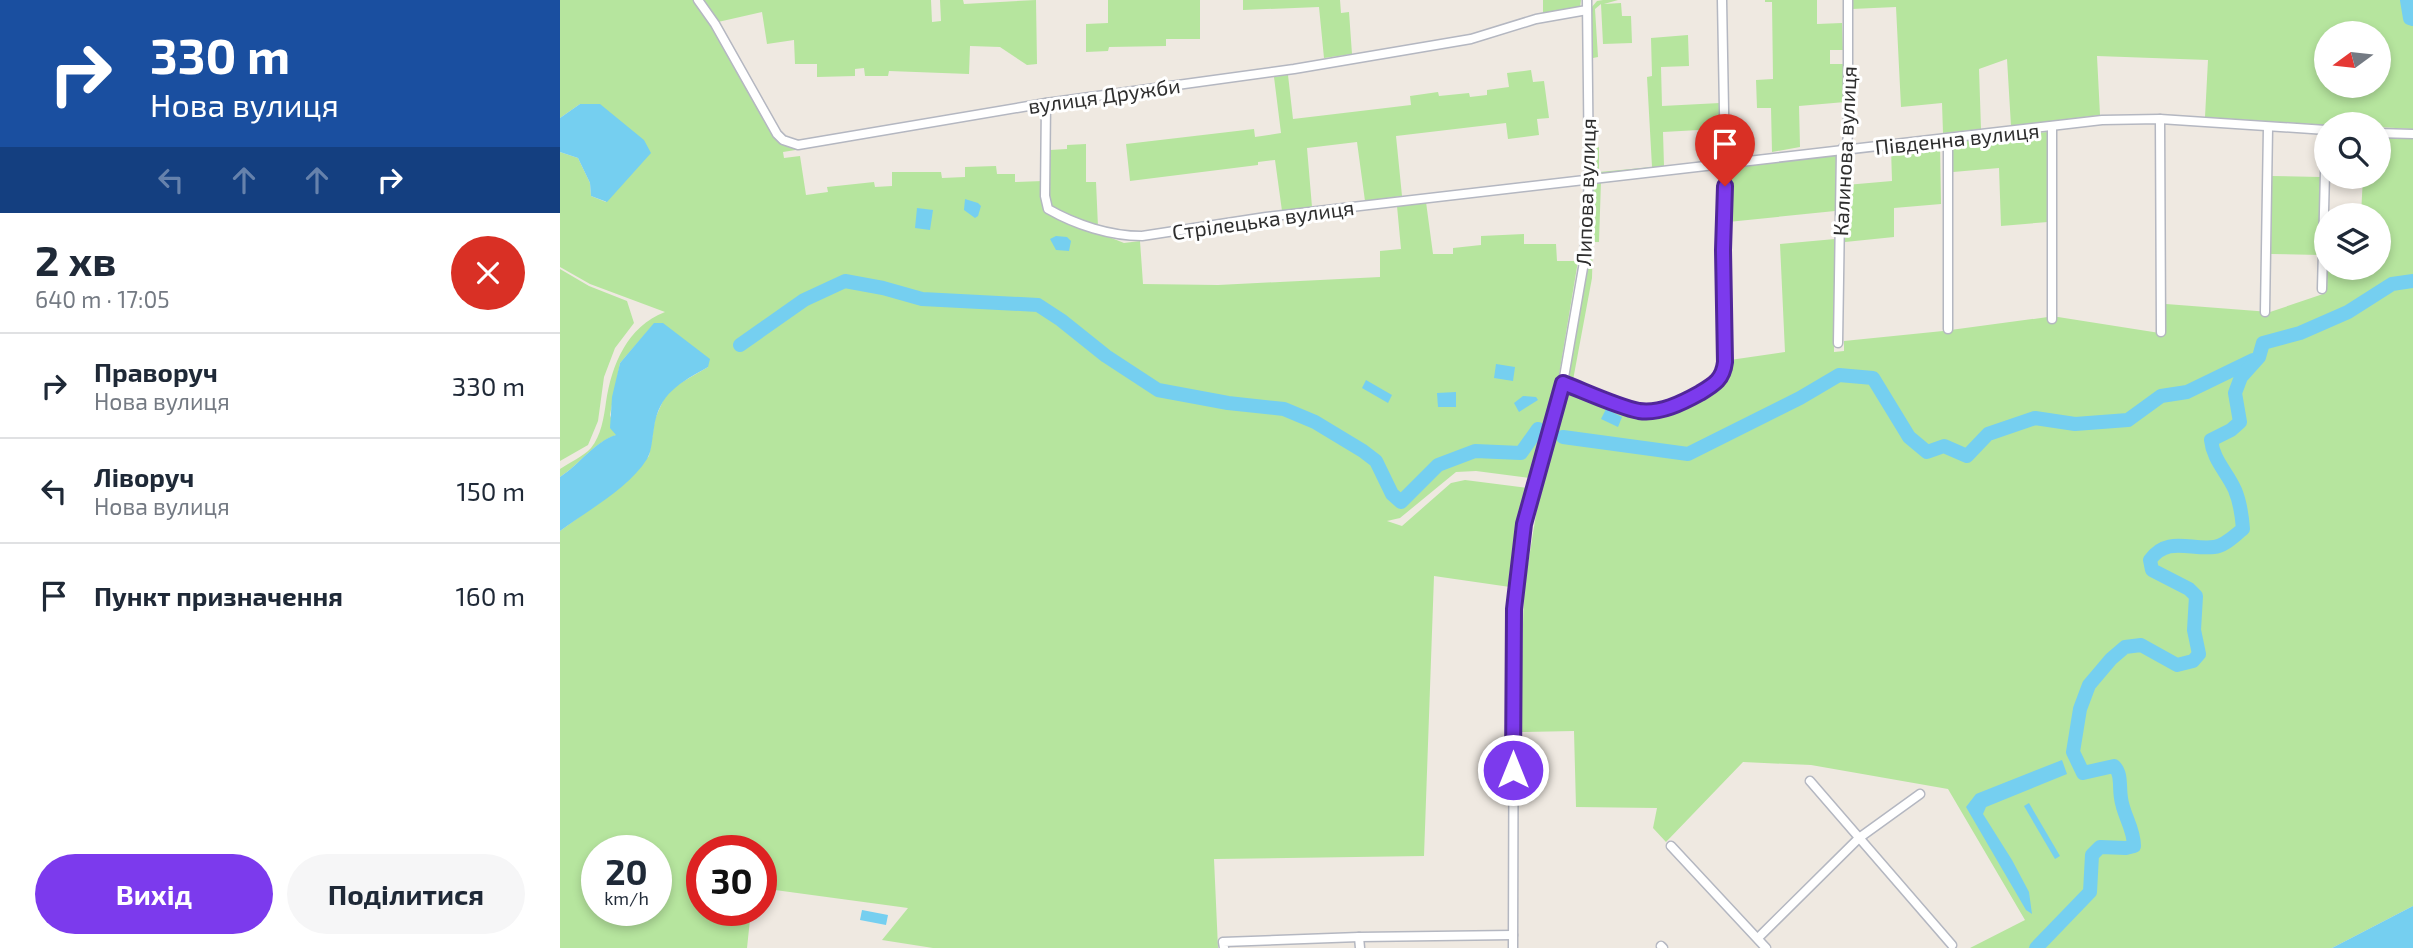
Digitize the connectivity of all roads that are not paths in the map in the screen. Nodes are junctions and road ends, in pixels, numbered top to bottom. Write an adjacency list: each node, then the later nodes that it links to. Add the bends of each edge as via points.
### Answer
1 (698, 0): 6 (street, вулиця Дружби, via 777,134 789,143)
2 (1587, 0): 5 (street, Липова вулиця)
3 (1722, 0): 15 (street)
4 (1848, 0): 14 (street, Калинова вулиця, via 1848,135)
5 (1587, 10): 6 (street, вулиця Дружби, via 1471,38 1307,67); 16 (street, Липова вулиця)
6 (1046, 103): 16 (street, Стрілецька вулиця, via 1048,209 1122,236)
7 (2160, 119): 8 (street, Південна вулиця, via 2102,120); 9 (street, Південна вулиця); 22 (street)
8 (2052, 128): 13 (street, Південна вулиця); 20 (street)
9 (2268, 128): 10 (street, Південна вулиця); 19 (street)
10 (2314, 131)
11 (2391, 133): 12 (street)
12 (2413, 134)
13 (1948, 138): 14 (street, Південна вулиця); 21 (street)
14 (1841, 150): 15 (street, Південна вулиця); 23 (street, Калинова вулиця)
15 (1726, 165): 16 (street, Південна вулиця); 24 (street, via 1723,375 1667,409 1640,411)
16 (1589, 179): 24 (street, Липова вулиця, via 1584,262)
17 (2325, 189): 18 (street)
18 (2322, 289)
19 (2265, 312)
20 (2052, 319)
21 (1948, 329)
22 (2161, 332)
23 (1838, 343)
24 (1563, 383): 29 (street, Липова вулиця, via 1524,524 1514,609)
25 (1810, 781): 27 (street)
26 (1920, 793): 27 (street)
27 (1859, 838): 31 (street); 33 (street)
28 (1671, 846): 31 (street)
29 (1513, 936): 30 (street); 35 (street, Липова вулиця)
30 (1359, 937): 32 (street); 34 (street)
31 (1758, 937): 36 (street)
32 (1224, 945)
33 (1952, 945)
34 (1360, 948)
35 (1513, 948)
36 (1766, 948)

